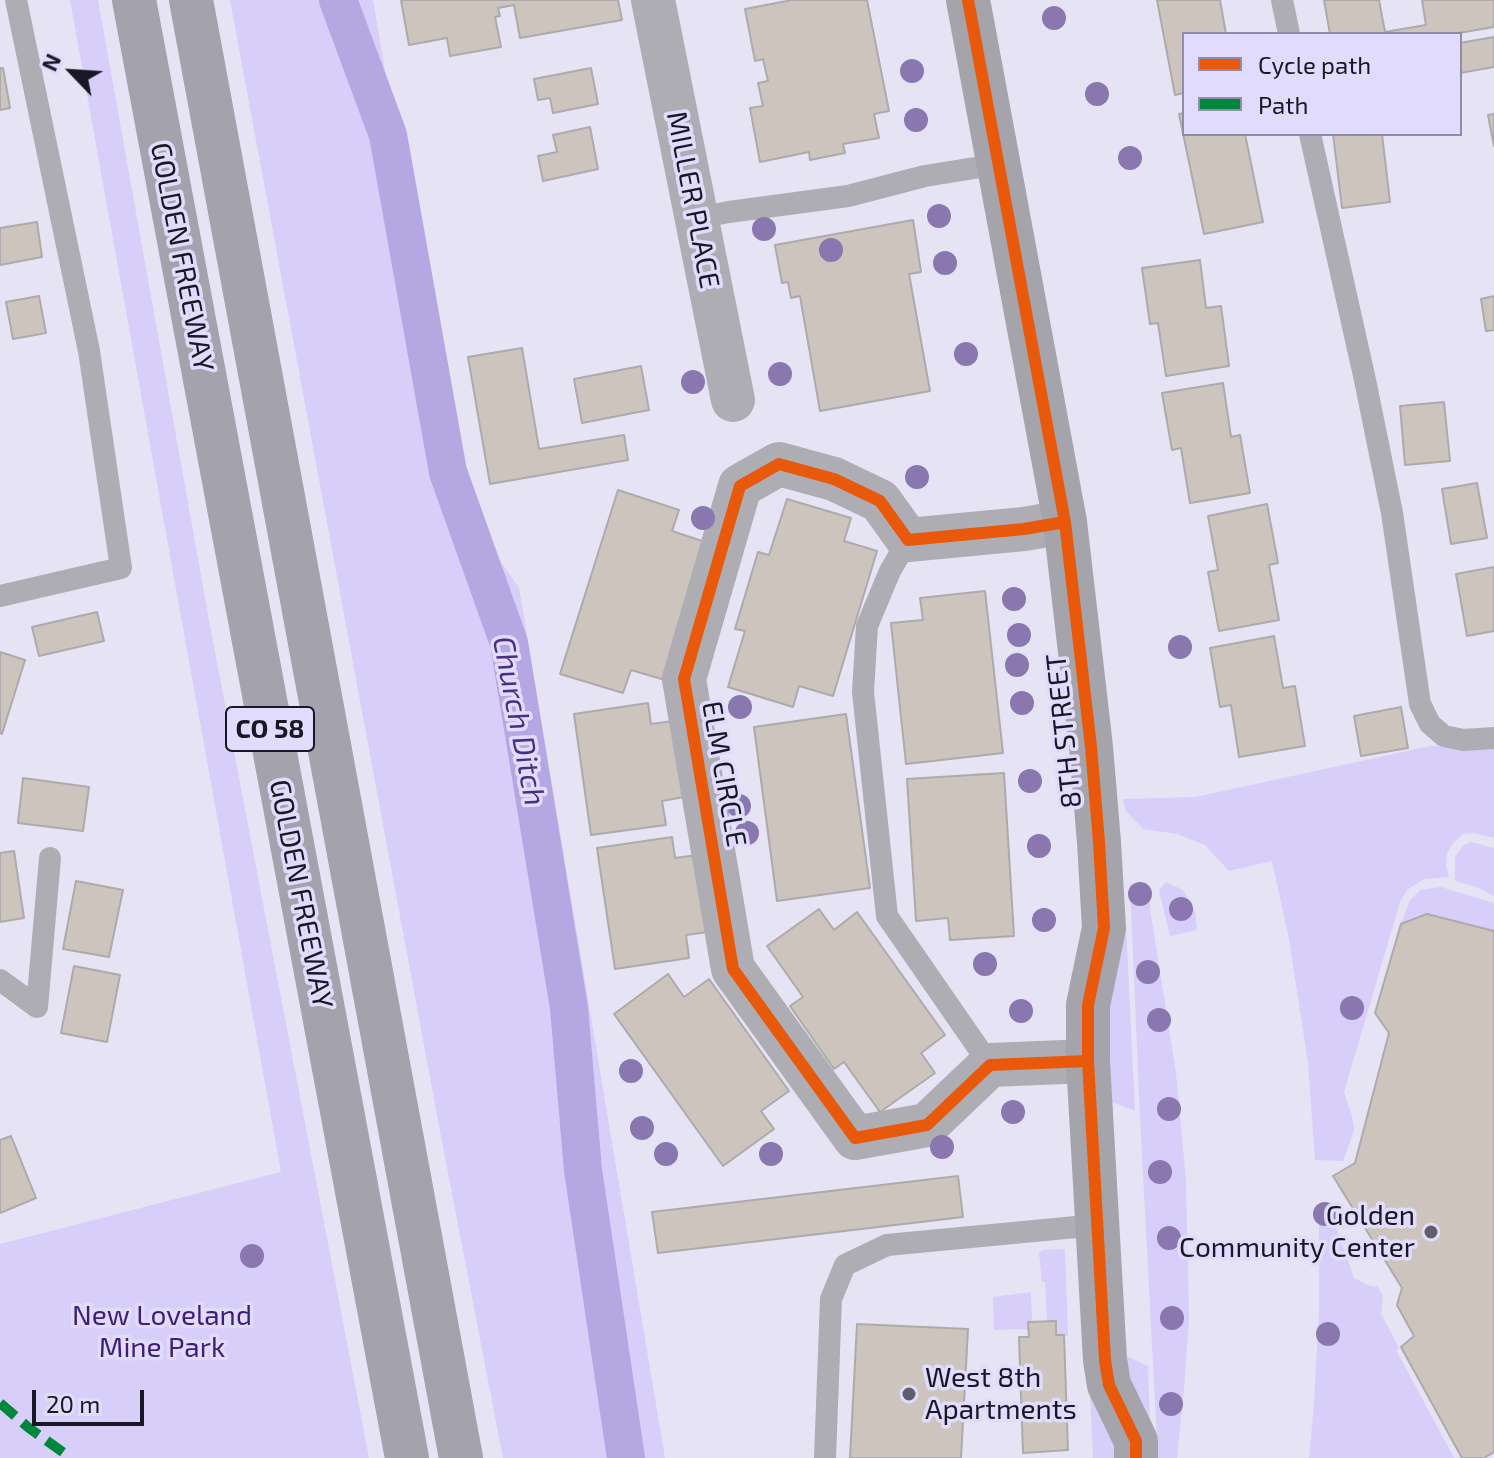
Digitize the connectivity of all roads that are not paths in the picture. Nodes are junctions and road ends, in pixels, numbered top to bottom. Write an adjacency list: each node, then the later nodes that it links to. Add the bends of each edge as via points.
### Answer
1 (16, 0): 14 (lane, via 89,351 121,568)
2 (134, 0): 21 (highway, GOLDEN FREEWAY / CO 58)
3 (191, 0): 22 (highway, GOLDEN FREEWAY / CO 58)
4 (653, 0): 10 (street, MILLER PLACE)
5 (968, 0): 9 (street, 8TH STREET)
6 (1282, 0): 7 (lane)
7 (1289, 32)
8 (1310, 136): 15 (lane, via 1392,513 1420,704 1444,736)
9 (999, 164): 10 (lane, via 848,196); 12 (street, 8TH STREET)
10 (697, 218): 11 (street, MILLER PLACE)
11 (733, 400)
12 (1065, 522): 13 (street); 18 (street, 8TH STREET, via 1104,928 1088,1005)
13 (908, 540): 19 (lane, via 867,626 863,692 887,916); 19 (street, ELM CIRCLE, via 880,501 834,479 779,464 740,486 684,679 733,969 855,1138 927,1125)
14 (0, 596)
15 (1494, 738)
16 (50, 858): 17 (lane, via 37,1007)
17 (0, 980)
18 (1088, 1061): 19 (street); 20 (street, 8TH STREET)
19 (990, 1065)
20 (1097, 1225): 23 (lane, via 887,1245 845,1265 831,1299); 24 (street, 8TH STREET, via 1109,1385 1136,1441)
21 (407, 1458)
22 (461, 1458)
23 (825, 1458)
24 (1136, 1458)

